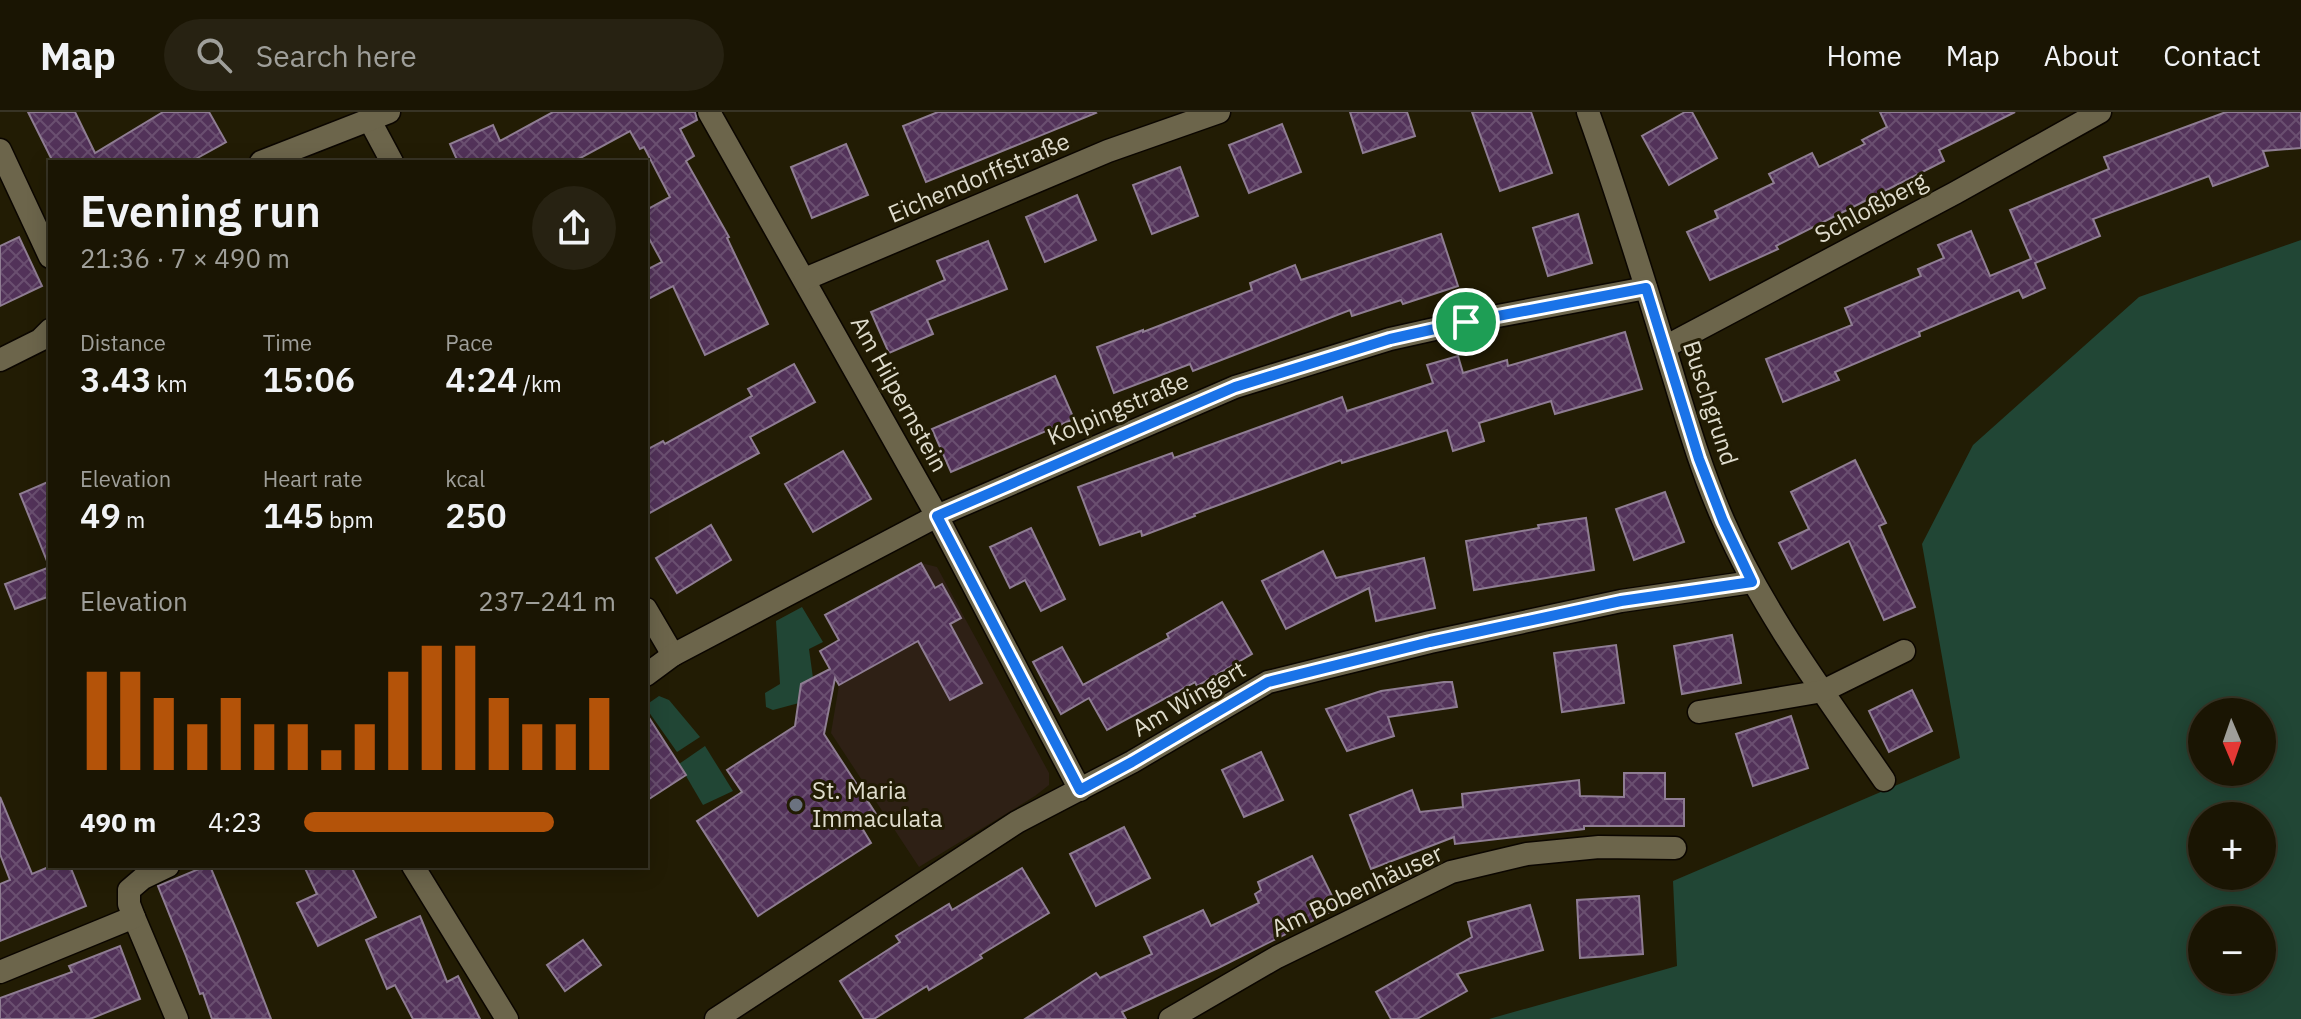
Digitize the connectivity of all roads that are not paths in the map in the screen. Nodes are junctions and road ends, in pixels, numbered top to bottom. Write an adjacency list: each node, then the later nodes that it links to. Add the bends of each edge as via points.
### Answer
1 (709, 112): 10 (street, Am Hilpernstein)
2 (1219, 112): 10 (street, Eichendorffstraße, via 1108,151)
3 (1588, 112): 11 (street, Buschgrund)
4 (2100, 112): 13 (street, Schloßberg)
5 (379, 116): 7 (street); 8 (street)
6 (0, 150): 9 (street)
7 (266, 160)
8 (391, 160)
9 (48, 253)
10 (805, 279): 15 (street, Am Hilpernstein)
11 (1646, 288): 13 (street, Buschgrund); 15 (street, Kolpingstraße, via 1390,339 1235,387)
12 (48, 332): 14 (street)
13 (1665, 347): 16 (street, Buschgrund, via 1699,459)
14 (0, 360)
15 (937, 516): 19 (street, Kolpingstraße); 24 (street, Am Hilpernstein)
16 (1752, 582): 21 (street, Buschgrund); 24 (street, Am Wingert, via 1621,601 1268,682)
17 (648, 612): 19 (street)
18 (1904, 651): 21 (street)
19 (673, 655): 20 (street, Kolpingstraße)
20 (648, 674)
21 (1823, 691): 22 (street); 23 (street, Buschgrund)
22 (1699, 712)
23 (1884, 780)
24 (1080, 790): 32 (street, Am Wingert, via 1017,822)
25 (1675, 848): 33 (street, Am Bobenhäuser, via 1599,847 1527,854 1451,872 1277,957)
26 (164, 868): 28 (street, via 129,890)
27 (414, 868): 31 (street)
28 (134, 917): 29 (street); 30 (street)
29 (0, 972)
30 (177, 1019)
31 (507, 1019)
32 (716, 1019)
33 (1170, 1019)

